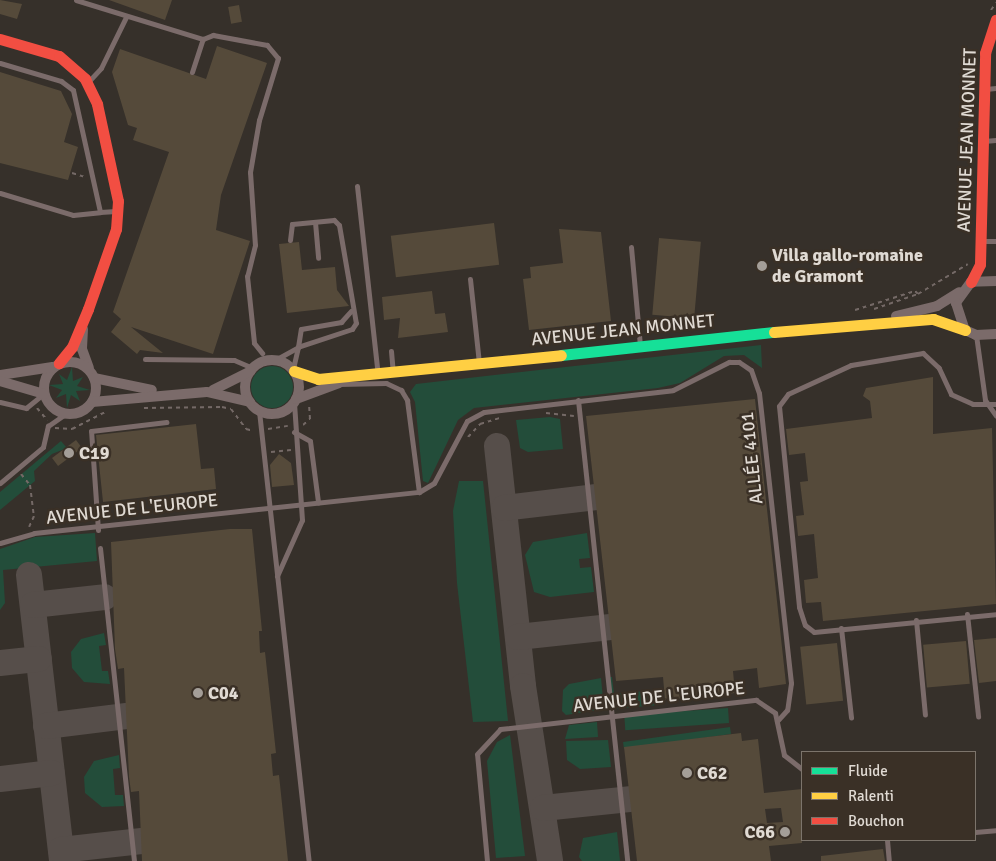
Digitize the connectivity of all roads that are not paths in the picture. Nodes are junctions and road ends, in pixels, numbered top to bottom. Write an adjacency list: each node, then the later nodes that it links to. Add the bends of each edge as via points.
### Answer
1 (76, 0): 2 (lane)
2 (126, 17): 5 (lane); 8 (lane, via 101,68)
3 (996, 20): 9 (street, AVENUE JEAN MONNET, via 986,45)
4 (0, 39): 8 (street, via 59,56)
5 (203, 39): 7 (lane); 36 (lane, via 216,34 267,45 278,58 258,120 250,172 255,245 247,276 254,343)
6 (0, 63): 15 (lane, via 70,87 79,103)
7 (192, 72)
8 (88, 82): 14 (street, via 97,104)
9 (990, 88): 11 (street, AVENUE JEAN MONNET)
10 (996, 140): 11 (lane)
11 (984, 142): 18 (street, AVENUE JEAN MONNET)
12 (357, 186): 46 (lane)
13 (0, 193): 15 (lane, via 72,215)
14 (119, 211): 15 (lane); 27 (street)
15 (100, 212)
16 (314, 222): 17 (lane, via 292,224); 21 (lane); 28 (lane, via 334,220 338,225)
17 (290, 240)
18 (981, 241): 19 (lane); 22 (street, AVENUE JEAN MONNET)
19 (996, 241)
20 (631, 247): 33 (lane)
21 (318, 258)
22 (980, 264): 24 (street); 25 (street, AVENUE JEAN MONNET)
23 (470, 279): 39 (lane)
24 (994, 281): 25 (street)
25 (971, 282): 26 (street, AVENUE JEAN MONNET)
26 (962, 290): 29 (street, AVENUE JEAN MONNET, via 937,306); 30 (street, via 956,313)
27 (88, 309): 40 (street, via 72,347); 44 (street, via 81,342)
28 (351, 311): 34 (lane, via 342,322 301,329); 34 (lane, via 356,323 352,329)
29 (870, 321): 30 (street, AVENUE JEAN MONNET, via 933,319); 33 (street, AVENUE JEAN MONNET)
30 (965, 330): 32 (street)
31 (996, 334): 32 (street)
32 (976, 336): 58 (lane)
33 (640, 346): 39 (street, AVENUE JEAN MONNET)
34 (298, 347): 38 (lane); 42 (lane)
35 (391, 351): 43 (lane)
36 (262, 353)
37 (145, 359): 41 (lane, via 234,360)
38 (275, 360): 41 (street); 42 (street)
39 (479, 364): 43 (street, AVENUE JEAN MONNET)
40 (56, 365): 44 (street, via 75,361); 45 (street); 51 (street, via 44,379)
41 (252, 369): 49 (street); 56 (street, via 245,383)
42 (293, 370): 46 (street, AVENUE JEAN MONNET, via 318,379); 53 (street, via 299,382)
43 (393, 373): 46 (street, AVENUE JEAN MONNET)
44 (92, 374): 50 (street); 55 (street)
45 (0, 375)
46 (378, 375): 48 (street, AVENUE JEAN MONNET)
47 (0, 381): 51 (street)
48 (336, 384): 53 (street, AVENUE JEAN MONNET); 65 (lane, via 386,383 401,390 407,400)
49 (207, 392): 50 (street); 56 (street)
50 (177, 393): 55 (street)
51 (44, 394): 54 (lane, via 26,408); 60 (street, via 51,407)
52 (578, 400): 65 (lane, via 484,412 467,421 434,483); 77 (lane); 81 (lane, ALLÉE 4101, via 674,390 729,362 739,362 751,370 759,393 792,683 788,710)
53 (295, 401): 59 (street, via 274,414); 63 (lane)
54 (0, 402)
55 (92, 402): 60 (street, via 80,412)
56 (250, 402): 59 (street)
57 (996, 404): 58 (lane)
58 (987, 406): 61 (lane); 76 (lane, via 951,394 939,368 923,352 851,365 781,400 799,607 806,625 814,632)
59 (259, 410): 68 (lane)
60 (65, 414): 64 (lane, via 50,424 40,450)
61 (996, 416)
62 (166, 422): 69 (lane, via 91,430)
63 (294, 432): 66 (lane, via 310,441); 67 (lane)
64 (0, 483)
65 (419, 492): 66 (lane, AVENUE DE L'EUROPE)
66 (318, 502): 67 (lane, AVENUE DE L'EUROPE)
67 (301, 504): 68 (lane, AVENUE DE L'EUROPE); 72 (lane, via 302,520)
68 (268, 507): 69 (lane, AVENUE DE L'EUROPE); 72 (lane)
69 (98, 528): 70 (lane, AVENUE DE L'EUROPE, via 26,534)
70 (0, 543)
71 (100, 548): 86 (lane)
72 (276, 582): 87 (lane)
73 (967, 614): 74 (lane); 75 (lane); 79 (lane)
74 (996, 614)
75 (916, 620): 76 (lane); 78 (lane)
76 (842, 628): 80 (lane)
77 (609, 715): 81 (lane, AVENUE DE L'EUROPE, via 756,700 771,708); 88 (lane, AVENUE DE L'EUROPE, via 500,729 484,741 477,754); 89 (lane)
78 (925, 715)
79 (978, 716)
80 (851, 717)
81 (777, 722): 82 (lane, AVENUE DE L'EUROPE, via 784,755)
82 (801, 768)
83 (996, 830): 84 (lane)
84 (976, 832)
85 (887, 841): 90 (lane)
86 (134, 861)
87 (309, 861)
88 (487, 861)
89 (627, 861)
90 (889, 861)

